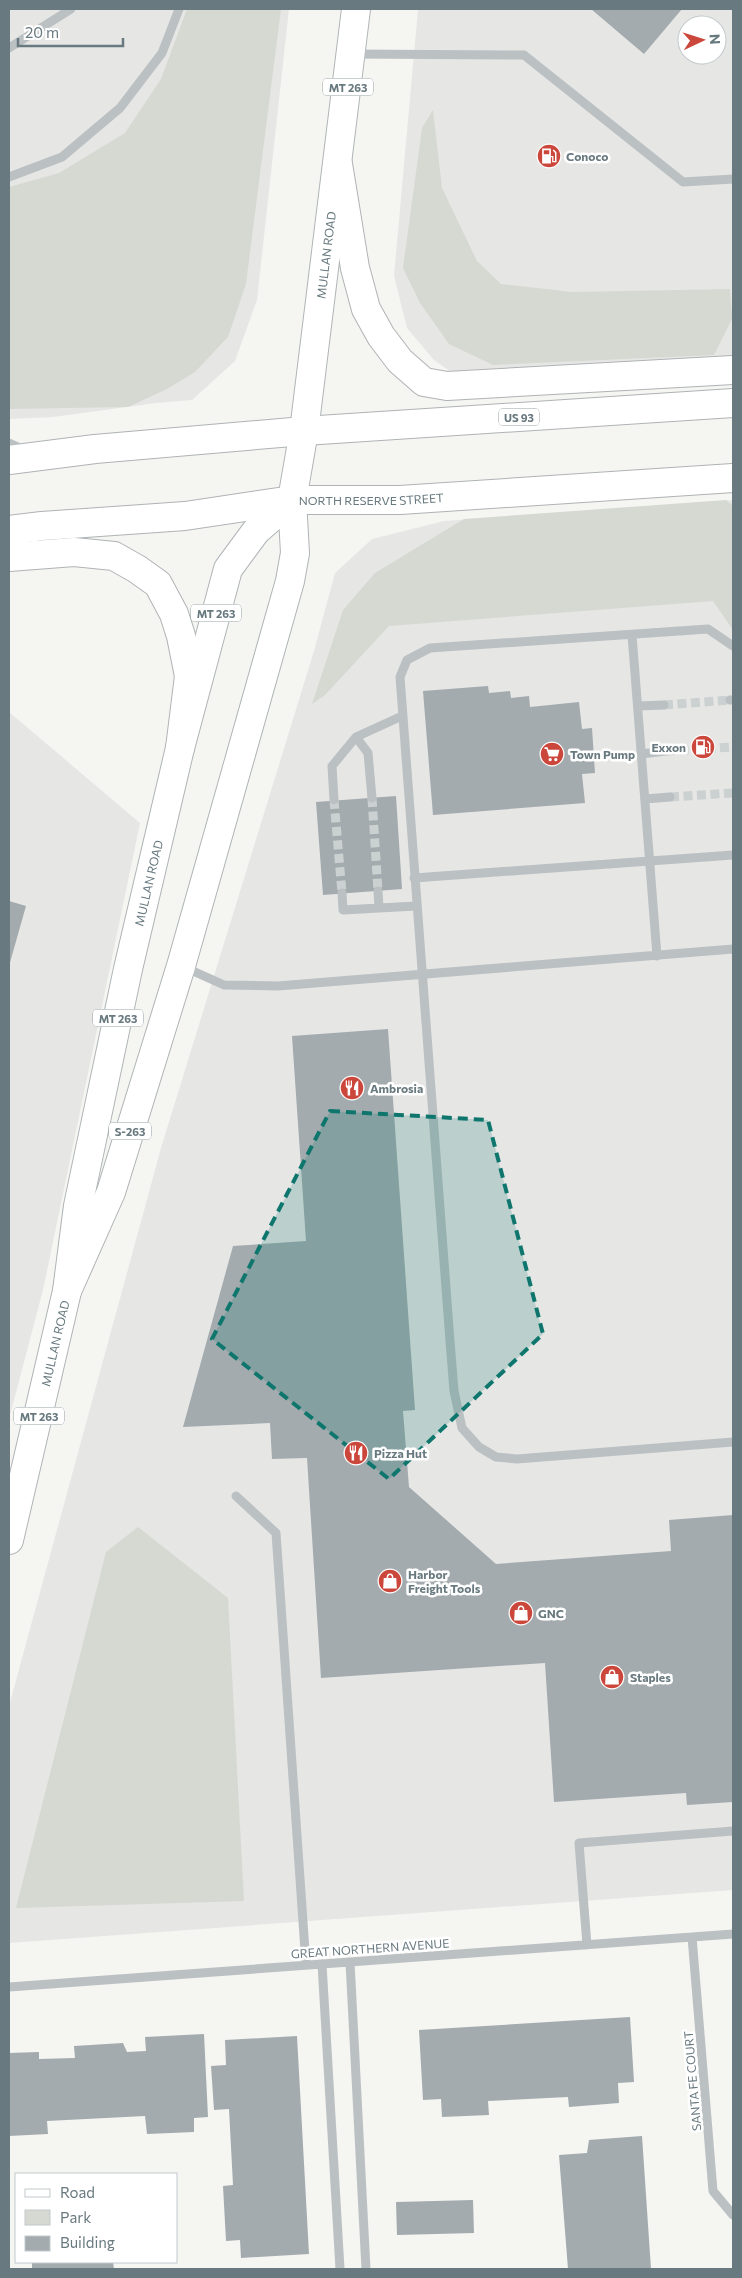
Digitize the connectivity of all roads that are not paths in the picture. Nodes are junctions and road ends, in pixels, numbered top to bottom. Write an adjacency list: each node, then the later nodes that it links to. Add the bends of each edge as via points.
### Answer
1 (71, 9): 4 (street)
2 (179, 9): 7 (street, via 162,52 120,108 62,157)
3 (356, 9): 5 (main road, MULLAN ROAD / MT 263)
4 (9, 48)
5 (352, 54): 6 (main road, MULLAN ROAD / MT 263); 8 (street, via 524,55 683,182)
6 (338, 164): 9 (main road, via 355,268 366,309 400,361 424,382 447,386); 11 (main road, MULLAN ROAD / MT 263)
7 (9, 177)
8 (733, 179)
9 (733, 370)
10 (733, 403): 11 (main road, US 93)
11 (304, 431): 13 (main road, US 93); 16 (main road, MULLAN ROAD)
12 (9, 443): 13 (street)
13 (39, 456): 14 (main road, US 93)
14 (9, 460)
15 (733, 478): 16 (main road, NORTH RESERVE STREET, via 400,500)
16 (292, 500): 17 (main road, NORTH RESERVE STREET, via 185,516); 25 (main road, MULLAN ROAD / MT 263, via 256,531 228,569); 41 (main road, MULLAN ROAD, via 295,553 290,581)
17 (9, 530)
18 (9, 557): 25 (main road, via 74,552 114,556 158,584 174,614 189,676)
19 (632, 635): 20 (street, via 708,629); 22 (street); 23 (street, via 430,648 407,660 400,677)
20 (733, 646)
21 (664, 705): 22 (street)
22 (638, 706): 27 (street)
23 (402, 716): 24 (street); 34 (street)
24 (356, 736): 29 (street, via 368,753); 31 (street, via 332,766)
25 (180, 748): 43 (main road, MULLAN ROAD / MT 263, via 126,978 78,1206)
26 (666, 751): 27 (street)
27 (642, 754): 30 (street)
28 (670, 797): 30 (street)
29 (372, 798)
30 (645, 799): 33 (street)
31 (334, 800)
32 (733, 855): 33 (street)
33 (650, 862): 34 (street); 40 (street)
34 (414, 878): 37 (street)
35 (378, 891): 38 (street)
36 (342, 893): 38 (street, via 343,910)
37 (416, 906): 38 (street); 42 (street)
38 (380, 908)
39 (733, 949): 40 (street)
40 (657, 956): 42 (street)
41 (181, 966): 42 (street, via 224,985 257,986); 43 (main road, MULLAN ROAD / S-263, via 111,1192)
42 (421, 974): 44 (street, via 454,1391 462,1428 479,1446 496,1456 517,1459)
43 (67, 1291): 46 (main road, MULLAN ROAD / MT 263)
44 (733, 1442)
45 (236, 1496): 53 (street, via 276,1533)
46 (9, 1540)
47 (733, 1831): 50 (street, via 579,1843)
48 (733, 1934): 49 (street, GREAT NORTHERN AVENUE)
49 (692, 1937): 50 (street, GREAT NORTHERN AVENUE); 55 (street, SANTA FE COURT, via 713,2191)
50 (587, 1945): 51 (street, GREAT NORTHERN AVENUE)
51 (350, 1962): 52 (street, GREAT NORTHERN AVENUE); 57 (street)
52 (322, 1964): 53 (street, GREAT NORTHERN AVENUE); 56 (street)
53 (306, 1965): 54 (street, GREAT NORTHERN AVENUE)
54 (9, 1987)
55 (733, 2215)
56 (340, 2269)
57 (366, 2269)

